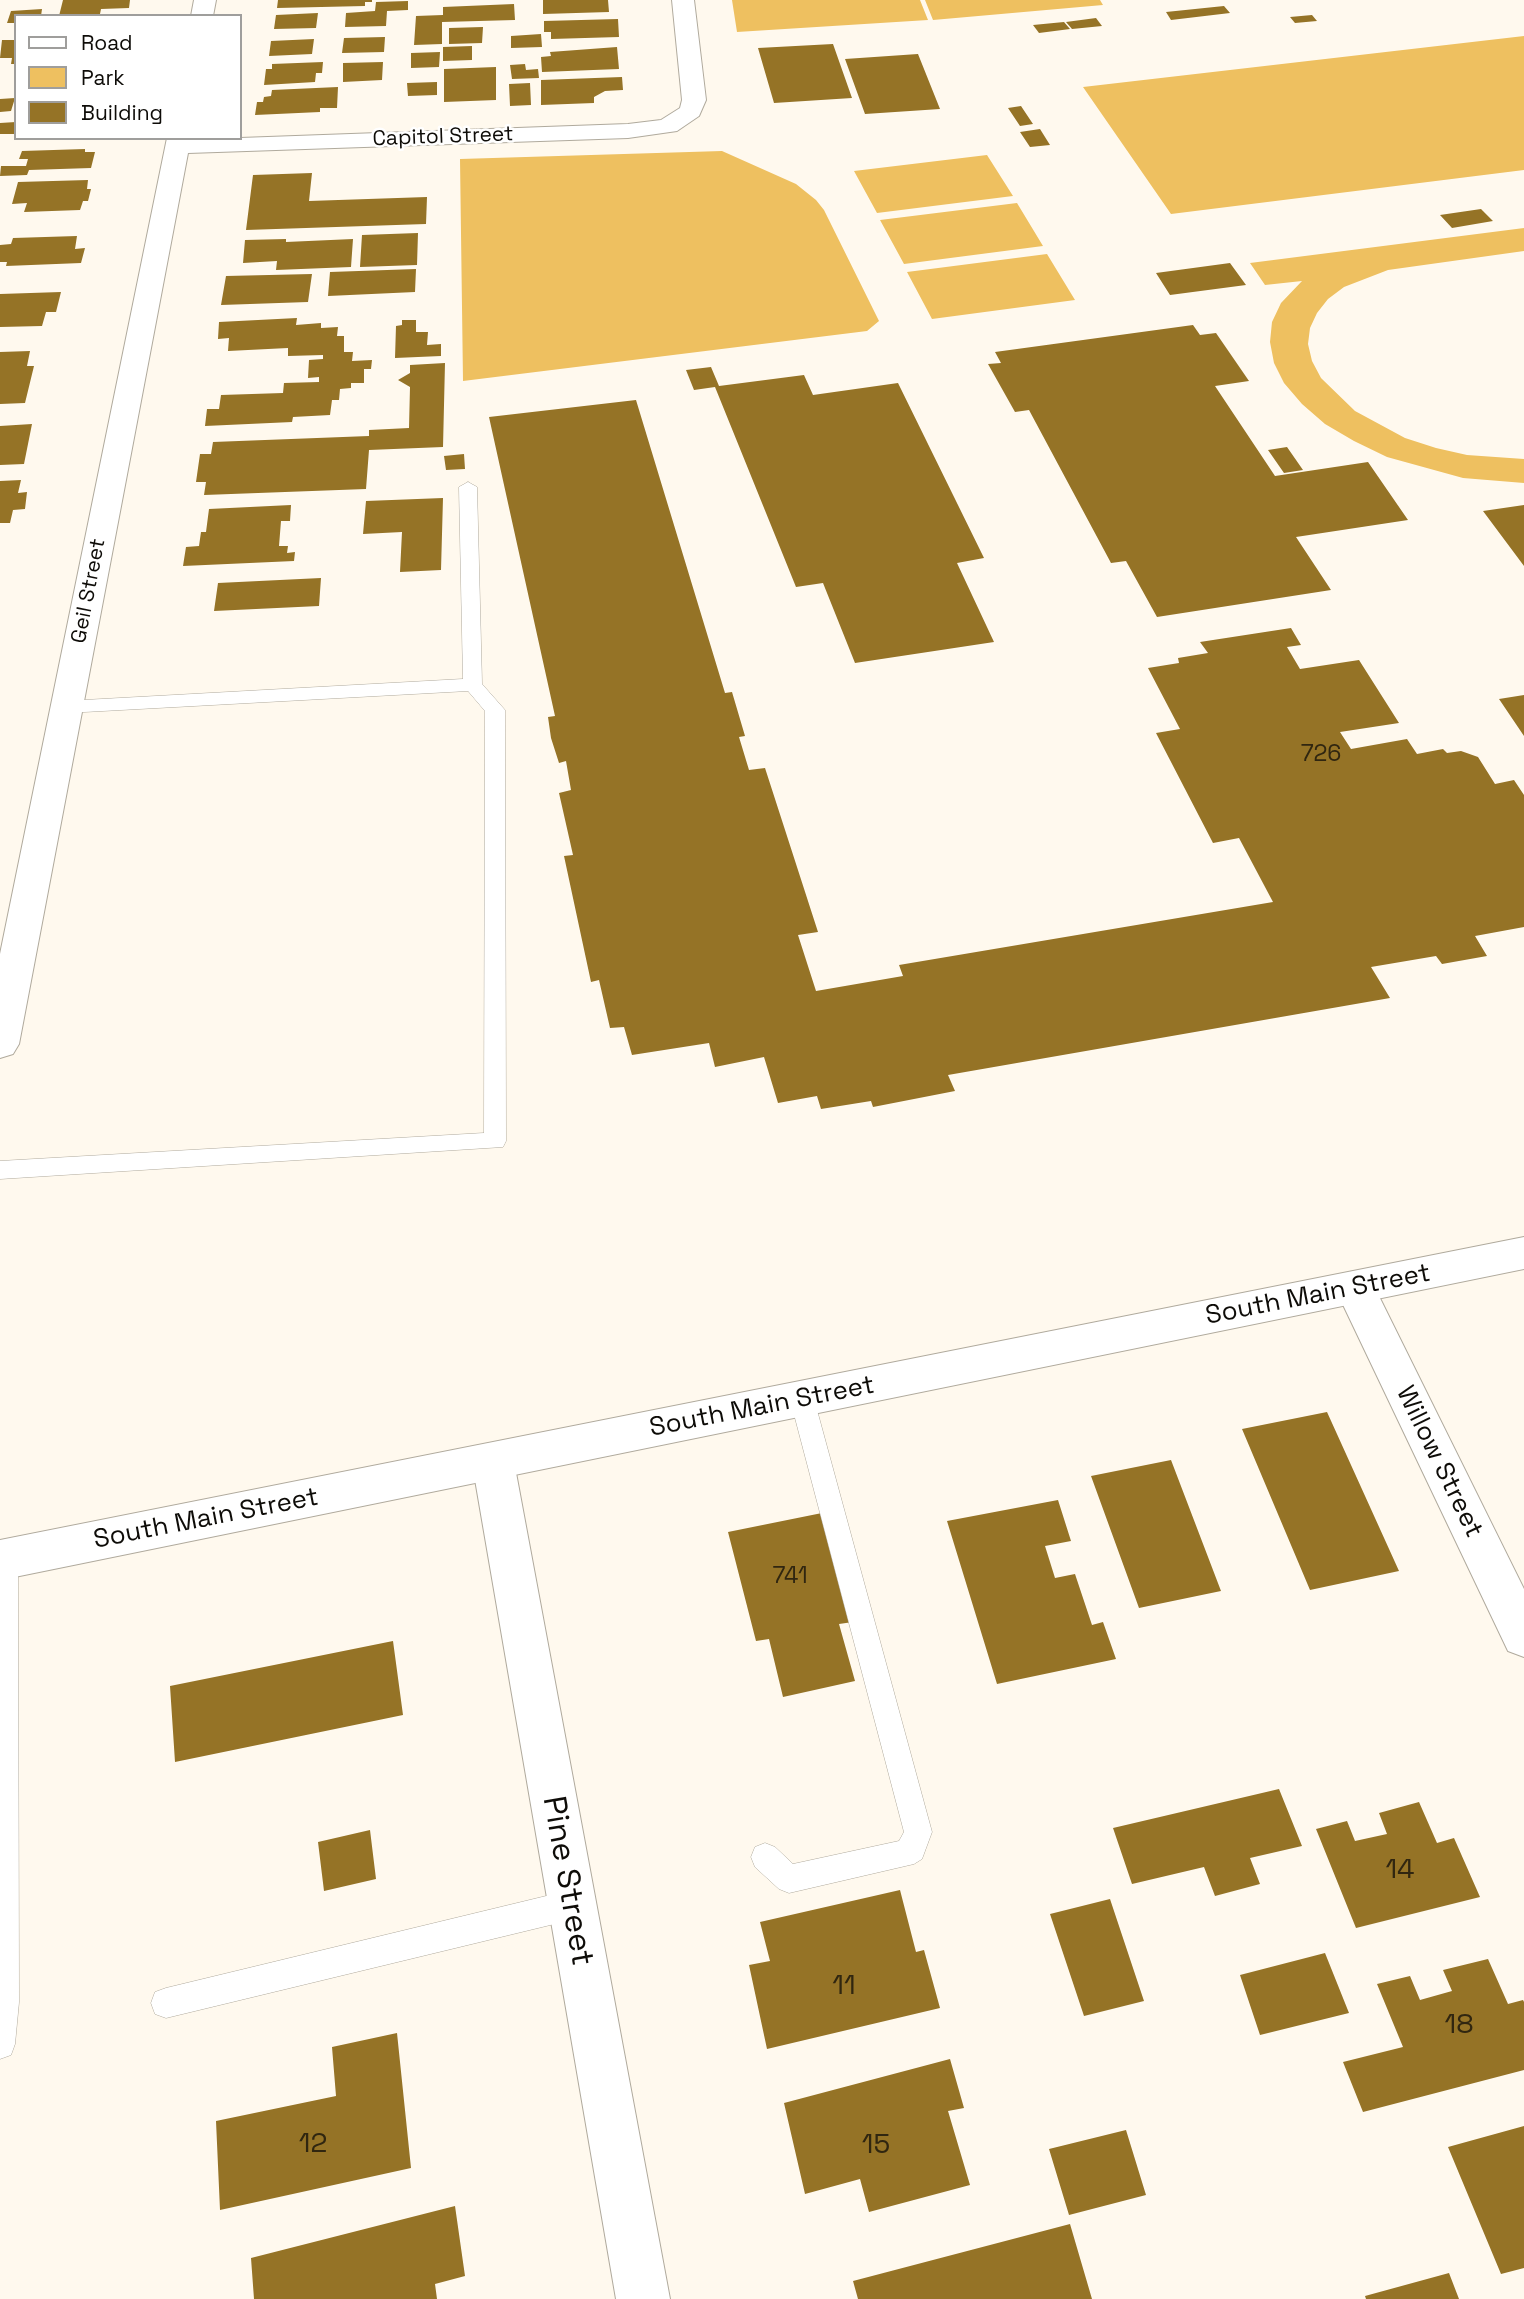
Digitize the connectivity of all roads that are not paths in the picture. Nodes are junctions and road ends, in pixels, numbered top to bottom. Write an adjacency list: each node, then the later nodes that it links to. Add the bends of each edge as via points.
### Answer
1 (683, 0): 2 (street, Capitol Street, via 694,100 691,111 668,126)
2 (178, 142): 5 (street, Geil Street)
3 (468, 487): 4 (lane)
4 (473, 685): 5 (lane); 7 (lane, via 495,710 495,1141)
5 (66, 707): 6 (street, Geil Street)
6 (0, 1044)
7 (0, 1170)
8 (1524, 1254): 9 (street, South Main Street)
9 (1355, 1288): 10 (street, South Main Street); 13 (street, Willow Street)
10 (802, 1399): 11 (street, South Main Street); 14 (lane, via 918,1832 912,1849 904,1854 789,1880)
11 (493, 1462): 12 (street, South Main Street); 15 (street, Pine Street)
12 (3, 1560): 17 (lane, via 4,2002)
13 (1524, 1636)
14 (765, 1857)
15 (571, 1905): 16 (lane); 18 (street, Pine Street)
16 (166, 2003)
17 (0, 2043)
18 (643, 2299)

